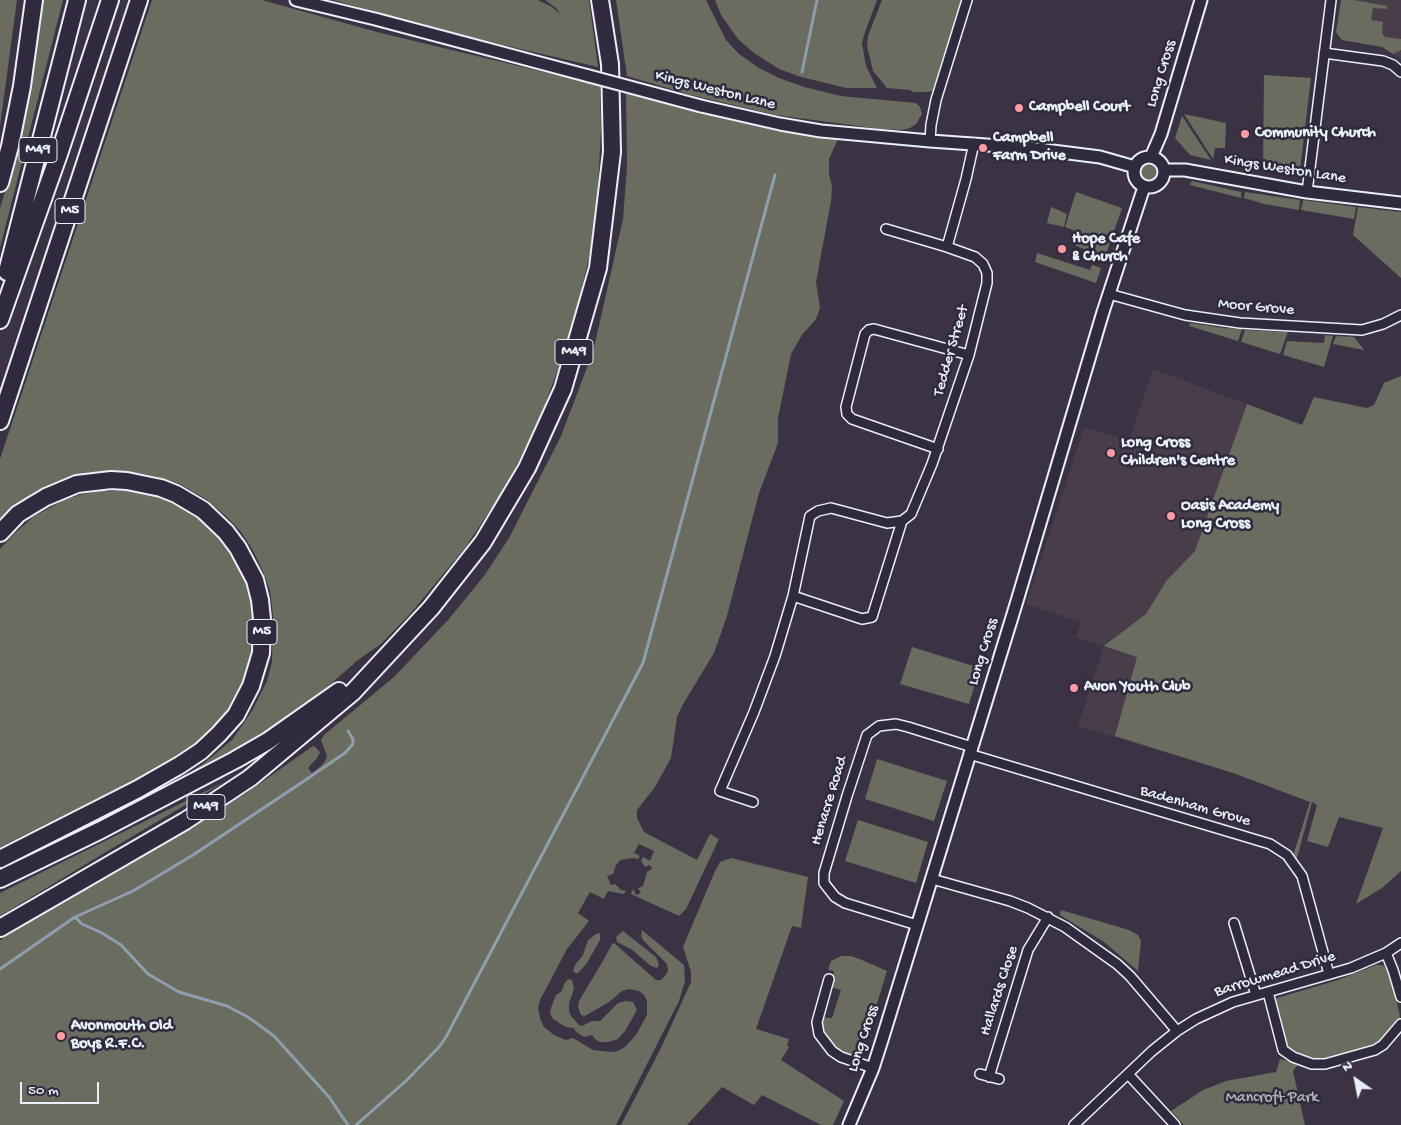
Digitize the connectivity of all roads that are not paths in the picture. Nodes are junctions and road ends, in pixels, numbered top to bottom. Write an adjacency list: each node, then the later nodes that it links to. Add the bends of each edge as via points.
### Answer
1 (30, 0): 11 (highway)
2 (34, 0): 11 (highway)
3 (77, 0): 26 (highway, M49)
4 (110, 0): 28 (highway, M5)
5 (140, 0): 30 (highway, M5)
6 (296, 0): 14 (street, Kings Weston Lane, bridge, via 771,122 821,131)
7 (600, 0): 35 (highway, M49, via 610,64 612,152 598,268 563,389 527,468 483,542 431,608)
8 (967, 0): 14 (street, via 936,100)
9 (1200, 0): 16 (street, Long Cross, via 1161,134)
10 (1331, 0): 12 (street)
11 (31, 29): 19 (highway, via 10,146)
12 (1324, 53): 13 (street, via 1383,61); 21 (street)
13 (1401, 72)
14 (930, 141): 15 (street, Kings Weston Lane)
15 (974, 143): 17 (street, Kings Weston Lane, via 1100,157); 24 (street)
16 (1151, 157): 17 (street, via 1142,159); 18 (street, via 1160,161)
17 (1135, 167): 20 (street, via 1134,176)
18 (1164, 170): 20 (street, via 1157,185); 21 (street, Kings Weston Lane, via 1174,168)
19 (0, 183)
20 (1144, 186): 25 (street, Long Cross)
21 (1307, 192): 22 (street, Kings Weston Lane)
22 (1401, 203)
23 (886, 229): 24 (street, Tedder Street)
24 (947, 246): 29 (street, Tedder Street, via 975,256 987,273)
25 (1109, 294): 27 (street, Moor Grove, via 1185,315 1240,323 1362,330); 36 (street, Long Cross)
26 (0, 300)
27 (1401, 315)
28 (0, 320)
29 (970, 355): 31 (street, Tedder Street); 31 (street, via 874,328 865,334 846,407 847,414 852,419)
30 (0, 421)
31 (938, 449): 32 (street, Tedder Street, via 911,514)
32 (902, 521): 34 (street, via 886,523 830,508 810,516); 34 (street, Tedder Street, via 872,616 862,619)
33 (0, 533): 38 (highway, M5, via 18,514 46,496 77,484 110,480 161,488 203,510 226,532 255,580 262,619 257,671 236,715 219,734 180,766)
34 (793, 596): 37 (street, via 754,712 720,791)
35 (388, 654): 39 (highway, via 268,741 101,830); 44 (highway, M49, via 353,692 250,778 185,821)
36 (971, 751): 40 (street, Long Cross); 43 (street, Henacre Road, via 909,727 896,724 879,726 867,735 847,796 824,883 832,894 845,902); 47 (street, Badenham Grove, via 1270,844 1287,855 1302,876)
37 (754, 802)
38 (0, 860)
39 (0, 879)
40 (932, 879): 41 (street, via 1010,901); 43 (street, Long Cross)
41 (1048, 917): 53 (street, via 1117,964); 57 (street, Hallards Close, via 1028,950)
42 (1234, 923): 50 (street)
43 (917, 924): 54 (street, Long Cross)
44 (0, 928)
45 (1401, 943): 46 (street, Barrowmead Drive)
46 (1386, 953): 47 (street, Barrowmead Drive); 51 (street)
47 (1329, 974): 49 (street, Barrowmead Drive)
48 (829, 979): 54 (street, via 817,1022 819,1034 841,1057)
49 (1268, 992): 50 (street, Barrowmead Drive); 52 (street, via 1283,1050 1312,1064 1325,1064 1376,1050)
50 (1256, 995): 53 (street, Barrowmead Drive, via 1213,1010)
51 (1401, 997)
52 (1401, 1024)
53 (1177, 1031): 56 (street, Barrowmead Drive)
54 (873, 1068): 59 (street, Long Cross)
55 (980, 1074): 57 (street)
56 (1128, 1074): 60 (street, Barrowmead Drive); 61 (street)
57 (989, 1077): 58 (street)
58 (999, 1079)
59 (848, 1125)
60 (1074, 1125)
61 (1175, 1125)

